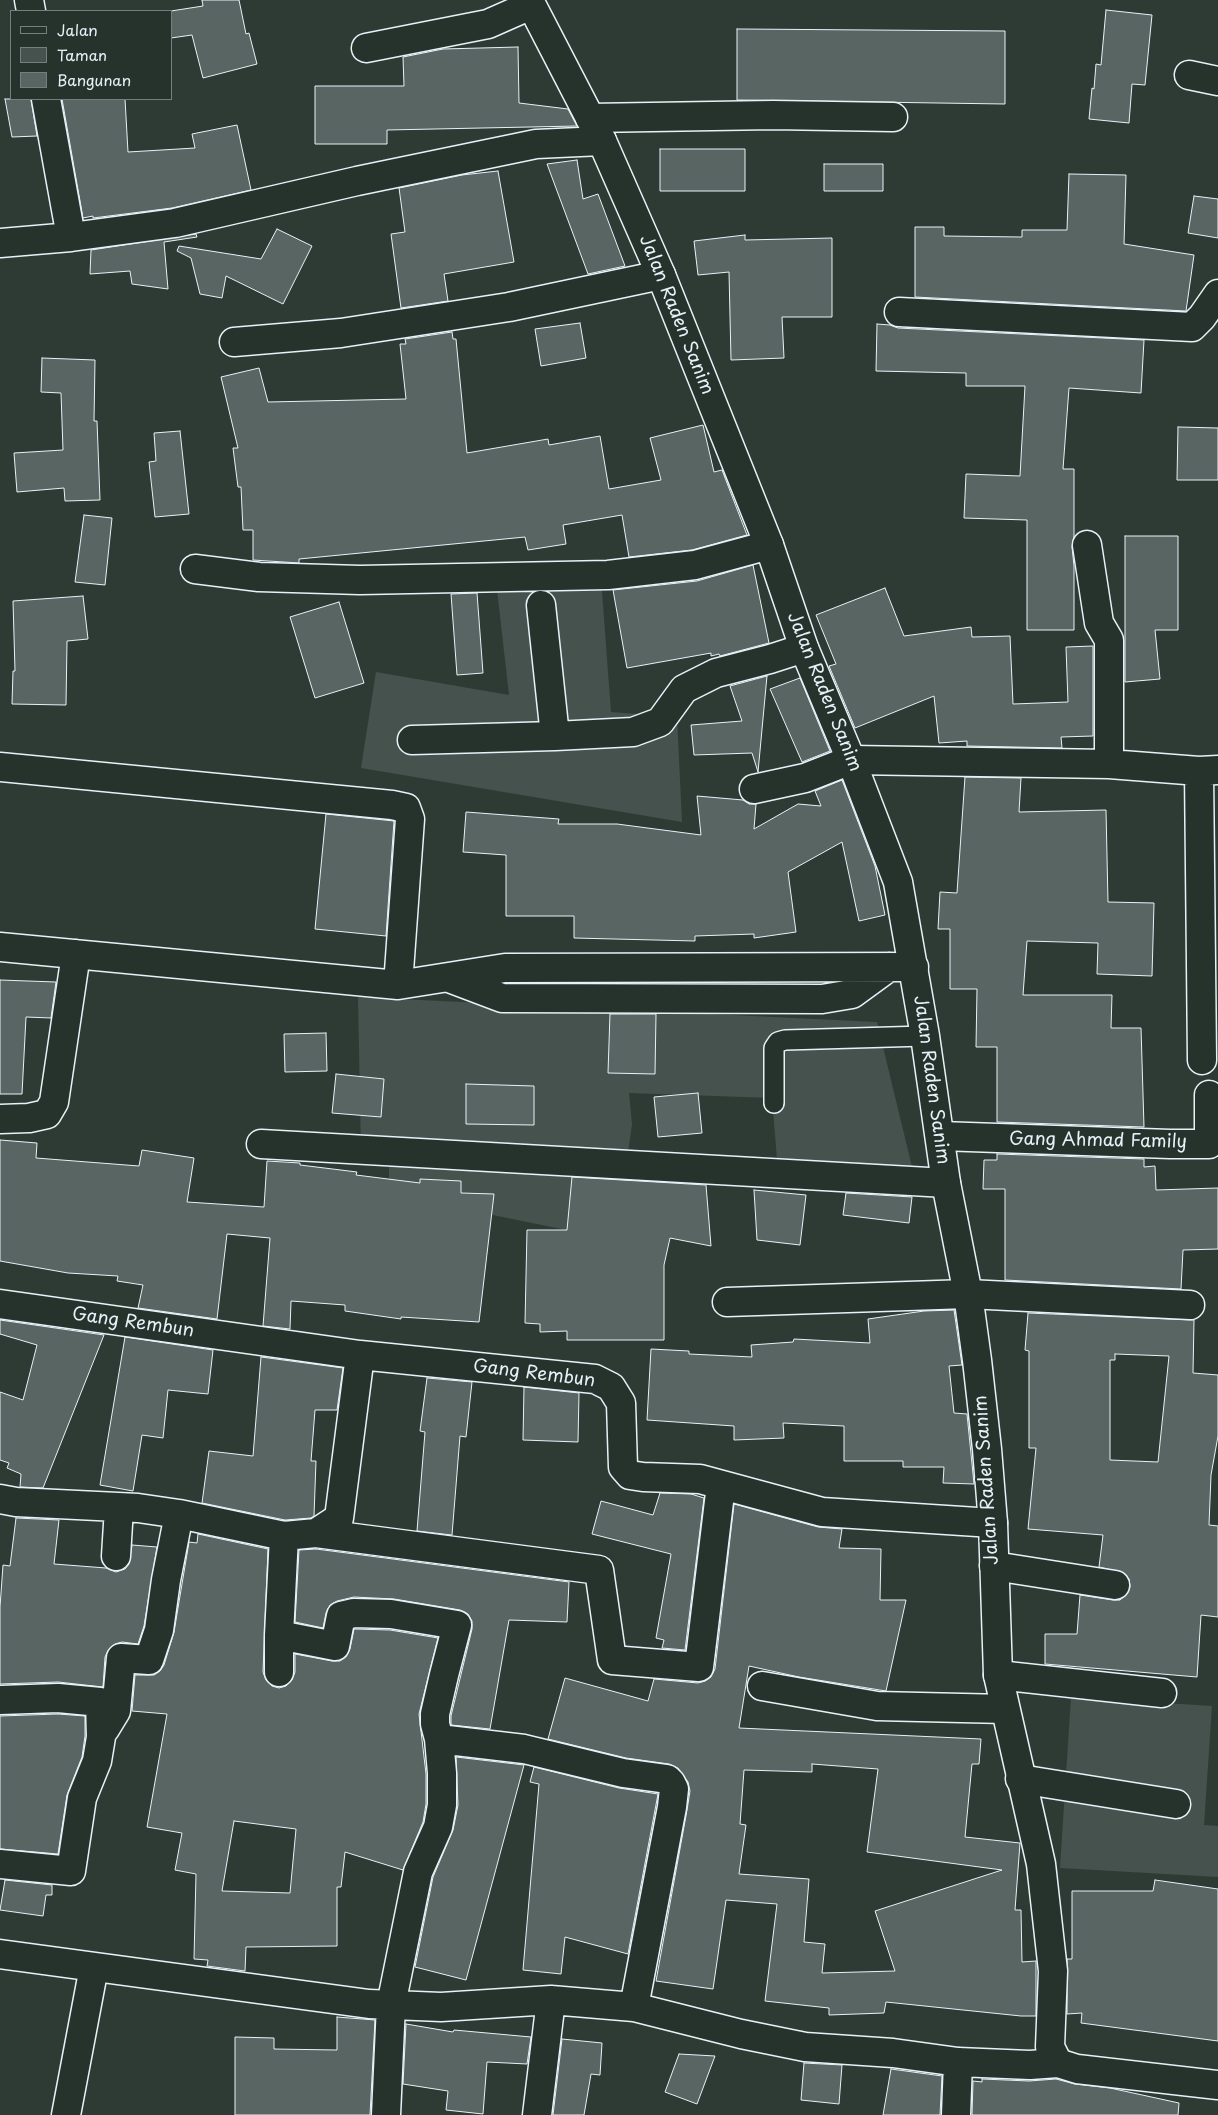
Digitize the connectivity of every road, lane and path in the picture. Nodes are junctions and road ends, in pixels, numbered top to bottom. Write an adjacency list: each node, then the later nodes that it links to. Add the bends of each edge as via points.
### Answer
1 (530, 2): 2 (street, via 488,24); 7 (street, Jalan Raden Sanim)
2 (366, 48)
3 (1190, 75): 4 (street)
4 (1218, 82)
5 (46, 100): 8 (street)
6 (893, 117): 7 (street, via 773,115)
7 (596, 130): 8 (street, via 175,223); 10 (street, Jalan Raden Sanim)
8 (71, 236): 9 (street)
9 (0, 243)
10 (661, 275): 13 (street, via 500,309 341,333); 14 (street, Jalan Raden Sanim)
11 (1218, 294): 12 (street, via 1192,327)
12 (899, 312)
13 (234, 342)
14 (769, 545): 16 (street, via 695,565 608,575 360,580 259,577); 18 (street, Jalan Raden Sanim)
15 (1087, 545): 22 (street, via 1099,624 1109,640)
16 (195, 569)
17 (541, 605): 19 (street)
18 (804, 648): 19 (street, via 716,673 684,689 660,722 633,732); 21 (street, Jalan Raden Sanim)
19 (555, 736): 20 (street)
20 (412, 740)
21 (851, 760): 22 (street); 25 (street, via 805,778); 28 (street, Jalan Raden Sanim, via 898,882)
22 (1109, 764): 24 (street)
23 (0, 767): 29 (street, via 406,808 410,818)
24 (1209, 770): 31 (street)
25 (754, 789)
26 (0, 947): 27 (street)
27 (76, 954): 29 (street); 34 (street, via 54,1102 47,1114 30,1118)
28 (901, 967): 29 (street, via 505,968); 30 (street, Jalan Raden Sanim)
29 (398, 986)
30 (925, 1036): 33 (lane, via 778,1042 774,1048); 35 (street, Jalan Raden Sanim)
31 (1202, 1060)
32 (1209, 1096): 37 (street, Gang Ahmad Family)
33 (774, 1103)
34 (0, 1118)
35 (940, 1136): 37 (street, Gang Ahmad Family, via 1170,1144); 38 (street, Jalan Raden Sanim)
36 (261, 1144): 38 (street)
37 (1213, 1151)
38 (946, 1183): 39 (street, Jalan Raden Sanim)
39 (968, 1294): 40 (street); 42 (street); 48 (street, Jalan Raden Sanim)
40 (727, 1302)
41 (0, 1304): 43 (street, Gang Rembun)
42 (1190, 1306)
43 (360, 1355): 44 (street, Gang Rembun, via 595,1379 611,1387 620,1403 623,1467 630,1475 700,1479); 49 (street, via 339,1518)
44 (721, 1485): 48 (street, Gang Rembun, via 822,1512); 49 (street, via 699,1667 612,1660 599,1570)
45 (0, 1499): 46 (street)
46 (119, 1508): 47 (street); 51 (street)
47 (179, 1514): 50 (street); 61 (street, via 159,1630 149,1660 121,1658 116,1711)
48 (993, 1523): 52 (street, Jalan Raden Sanim)
49 (316, 1533): 50 (street)
50 (284, 1536): 54 (street)
51 (116, 1556)
52 (994, 1566): 53 (street); 56 (street, Jalan Raden Sanim)
53 (1115, 1585)
54 (279, 1635): 55 (street); 62 (street, via 335,1646 341,1616 354,1613 391,1614 457,1626 435,1714)
55 (279, 1672)
56 (998, 1675): 58 (street); 60 (street, Jalan Raden Sanim)
57 (762, 1686): 60 (street, via 876,1706)
58 (1162, 1694)
59 (0, 1700): 61 (street, via 58,1698 100,1702)
60 (1005, 1710): 63 (street, Jalan Raden Sanim)
61 (101, 1737): 65 (street, via 98,1761 82,1798 72,1872)
62 (439, 1739): 69 (street, via 442,1805 438,1827 418,1872); 70 (street, via 524,1749 667,1779 671,1783 674,1789 672,1807)
63 (1020, 1779): 64 (street); 72 (street, Jalan Raden Sanim, via 1041,1864 1053,1971 1050,2047)
64 (1176, 1804)
65 (0, 1864)
66 (0, 1954): 67 (street)
67 (94, 1966): 69 (street); 74 (street)
68 (551, 2000): 69 (street, via 441,2007); 70 (street); 76 (street)
69 (391, 2005): 75 (street)
70 (634, 2007): 71 (street, via 805,2047 893,2053)
71 (958, 2062): 72 (street); 77 (street)
72 (1058, 2063): 73 (street, via 1077,2069)
73 (1218, 2085)
74 (66, 2115)
75 (386, 2115)
76 (537, 2115)
77 (956, 2115)

